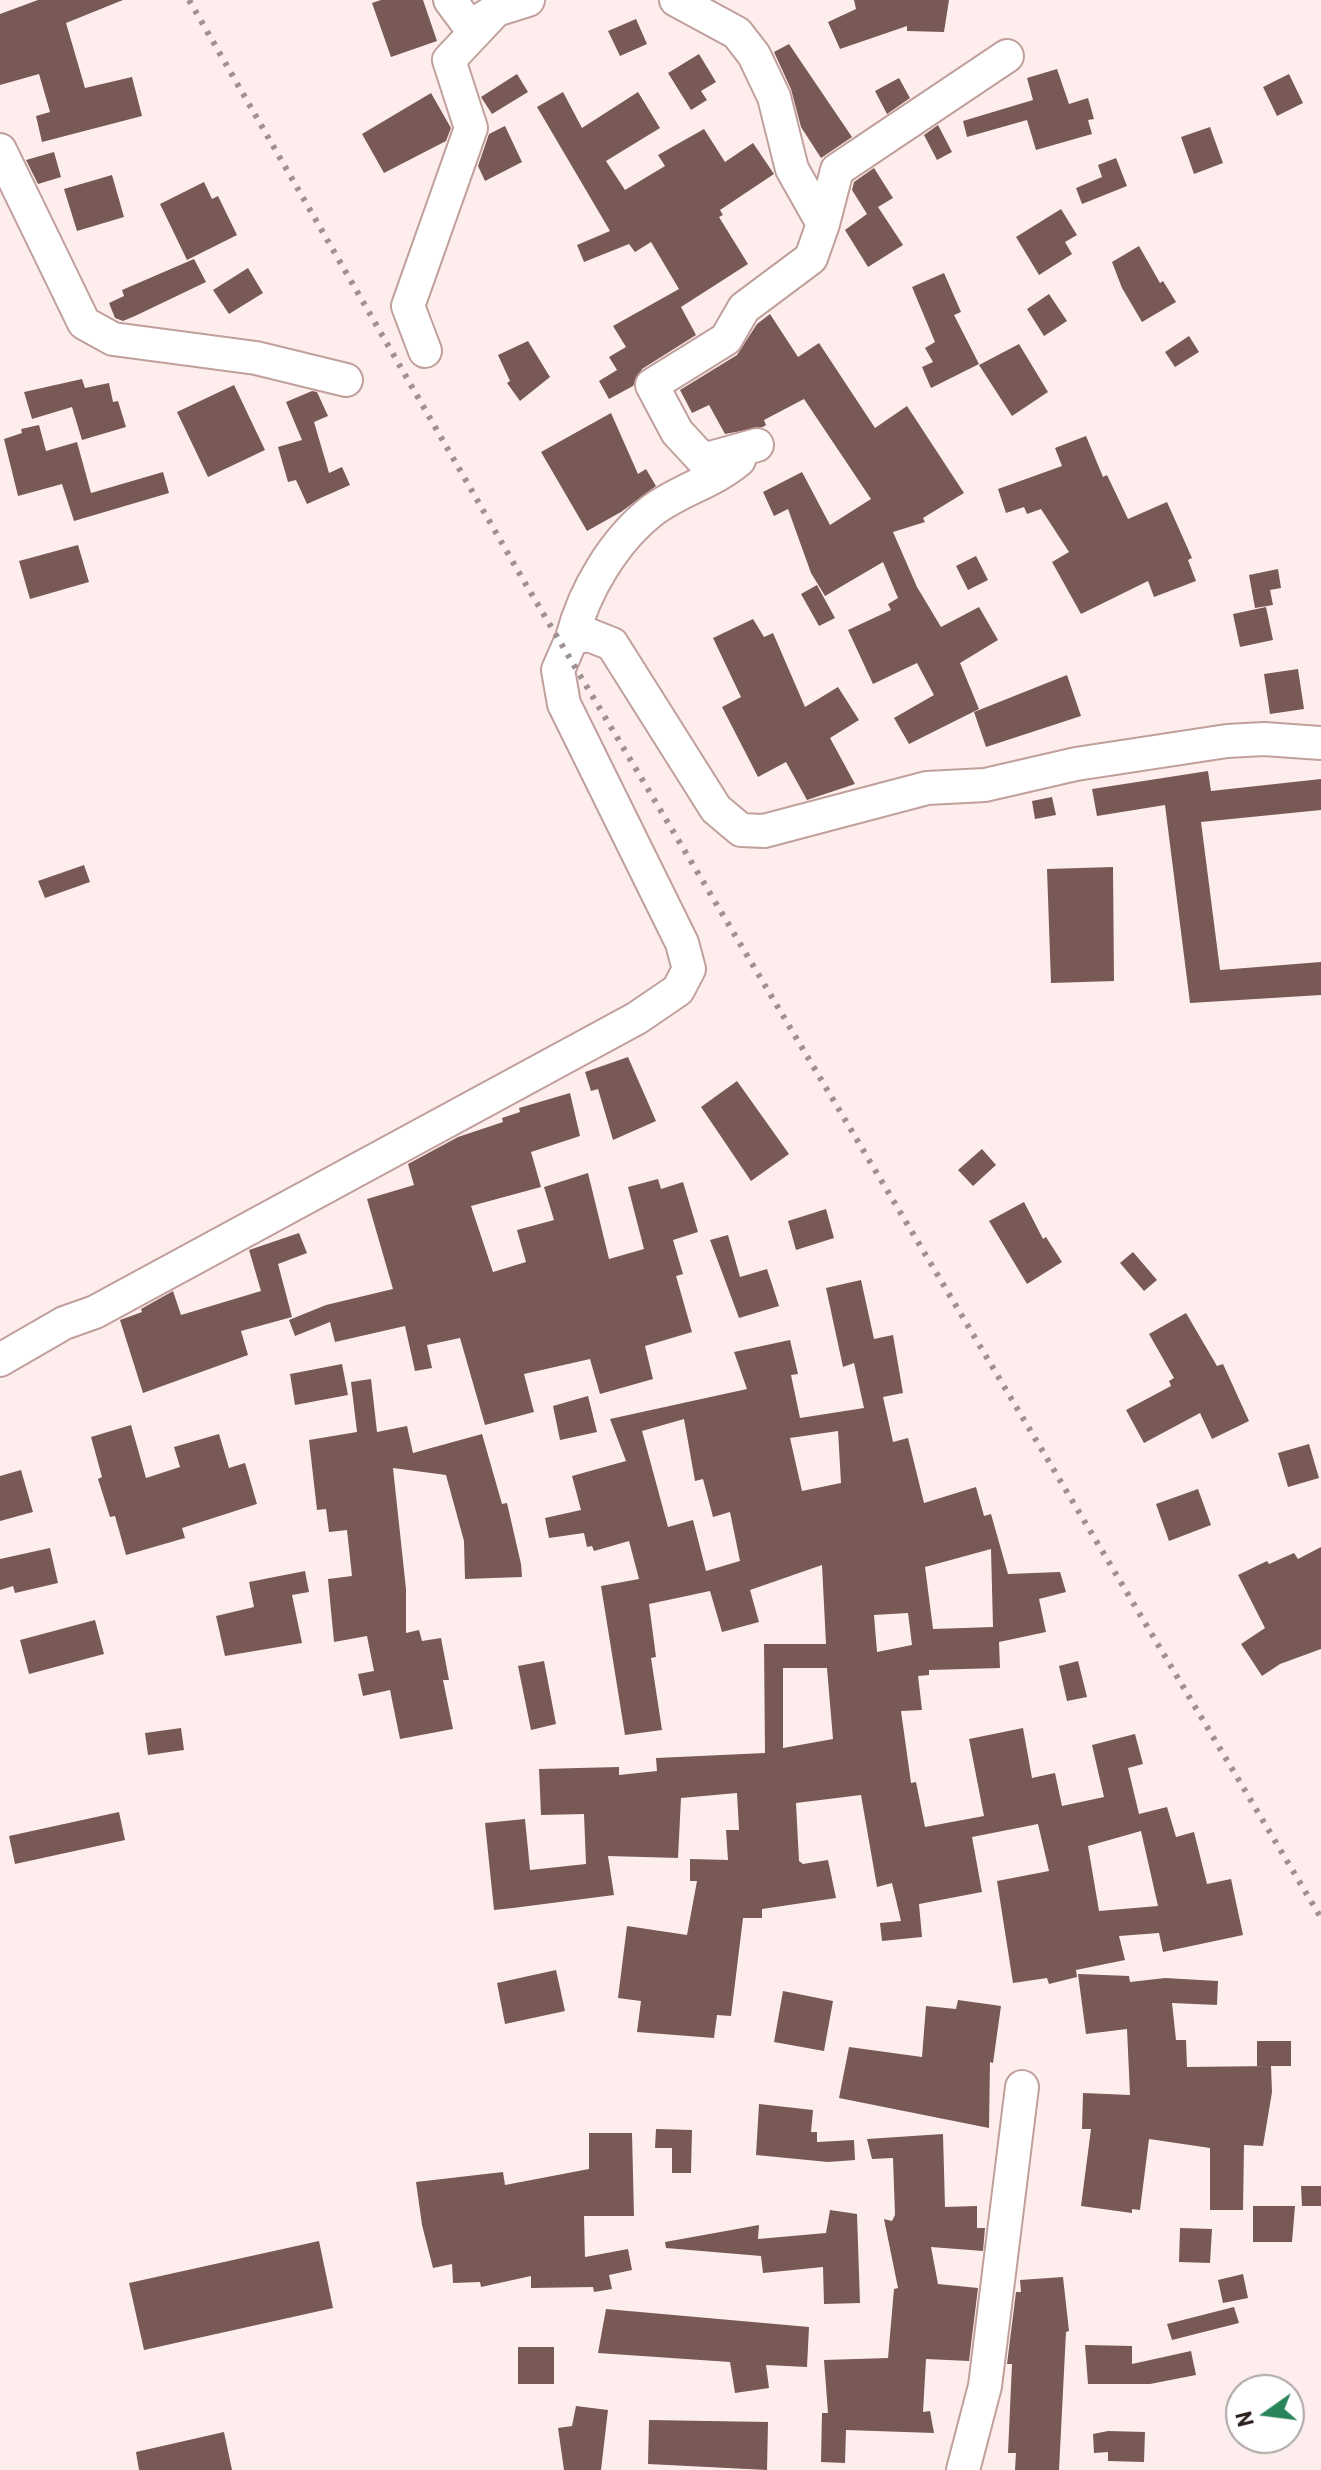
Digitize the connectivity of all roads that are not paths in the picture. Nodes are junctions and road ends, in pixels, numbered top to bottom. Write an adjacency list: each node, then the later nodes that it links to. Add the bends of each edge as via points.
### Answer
1 (450, 0): 4 (street, via 470,27)
2 (528, 0): 4 (street)
3 (676, 0): 7 (street, via 737,33 754,55 774,97 792,169)
4 (496, 10): 8 (street, via 449,60 471,128 408,306)
5 (1007, 56): 7 (street, via 837,170)
6 (0, 150): 9 (street, via 84,323 113,339 256,358)
7 (823, 224): 10 (street, via 811,258 744,308 726,339 652,385 677,432 703,460 757,445 729,469 654,509 627,535 580,606)
8 (425, 351)
9 (346, 380)
10 (572, 638): 11 (street, via 589,635 612,644 716,809 741,830 795,826 927,788 985,785 1076,764 1227,741); 12 (street, via 558,670 564,704 682,943 689,969 678,990 637,1018)
11 (1321, 743)
12 (0, 1360)
13 (1022, 2087): 14 (street, via 985,2386)
14 (963, 2470)

